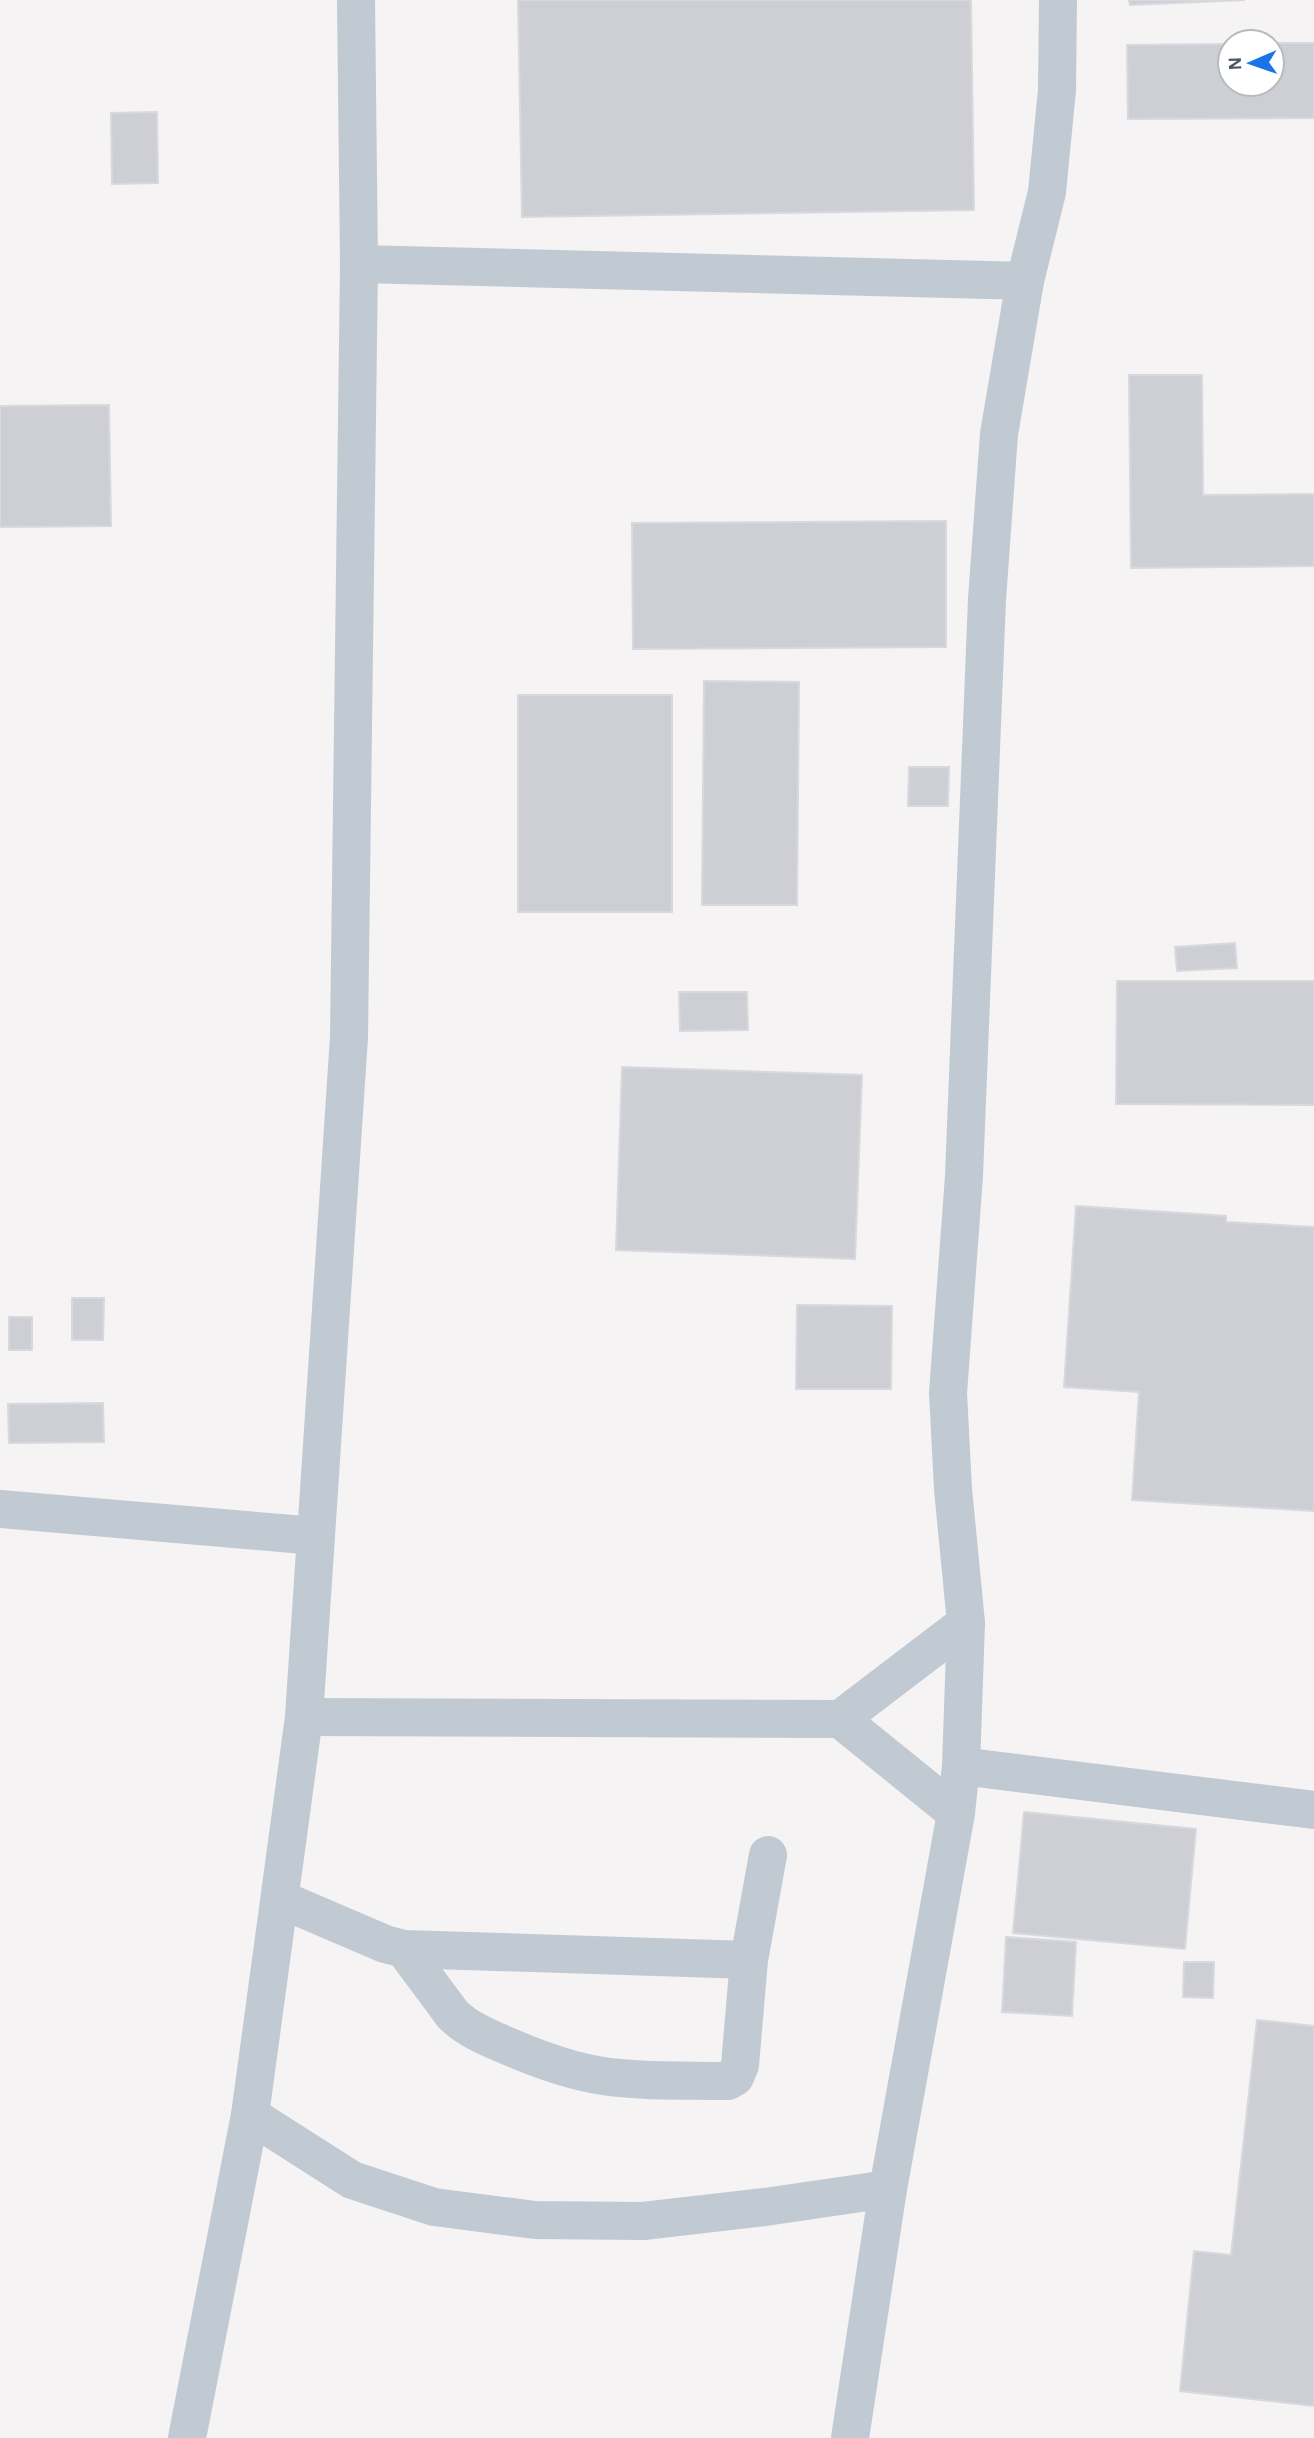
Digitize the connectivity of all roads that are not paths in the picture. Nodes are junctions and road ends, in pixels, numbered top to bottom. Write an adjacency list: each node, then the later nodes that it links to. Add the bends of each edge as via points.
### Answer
1 (356, 0): 3 (street)
2 (1058, 0): 4 (street, via 1057,90 1047,192)
3 (359, 264): 4 (street); 6 (street, via 349,1037)
4 (1024, 281): 7 (street, via 999,434 988,586 965,1162 948,1393)
5 (0, 1509): 6 (street)
6 (316, 1536): 8 (street)
7 (966, 1623): 9 (street); 10 (street)
8 (304, 1717): 9 (street); 14 (street)
9 (839, 1719): 12 (street)
10 (961, 1766): 11 (street); 12 (street)
11 (1314, 1810)
12 (956, 1814): 18 (street)
13 (768, 1855): 16 (street)
14 (279, 1899): 15 (street); 17 (street)
15 (404, 1949): 16 (street); 16 (street, via 463,2024 521,2052 560,2067 604,2076 728,2081 736,2077 740,2065)
16 (749, 1960)
17 (250, 2115): 18 (street, via 352,2180 434,2207 535,2220 643,2221); 19 (street)
18 (888, 2189): 20 (street)
19 (187, 2438)
20 (850, 2438)

